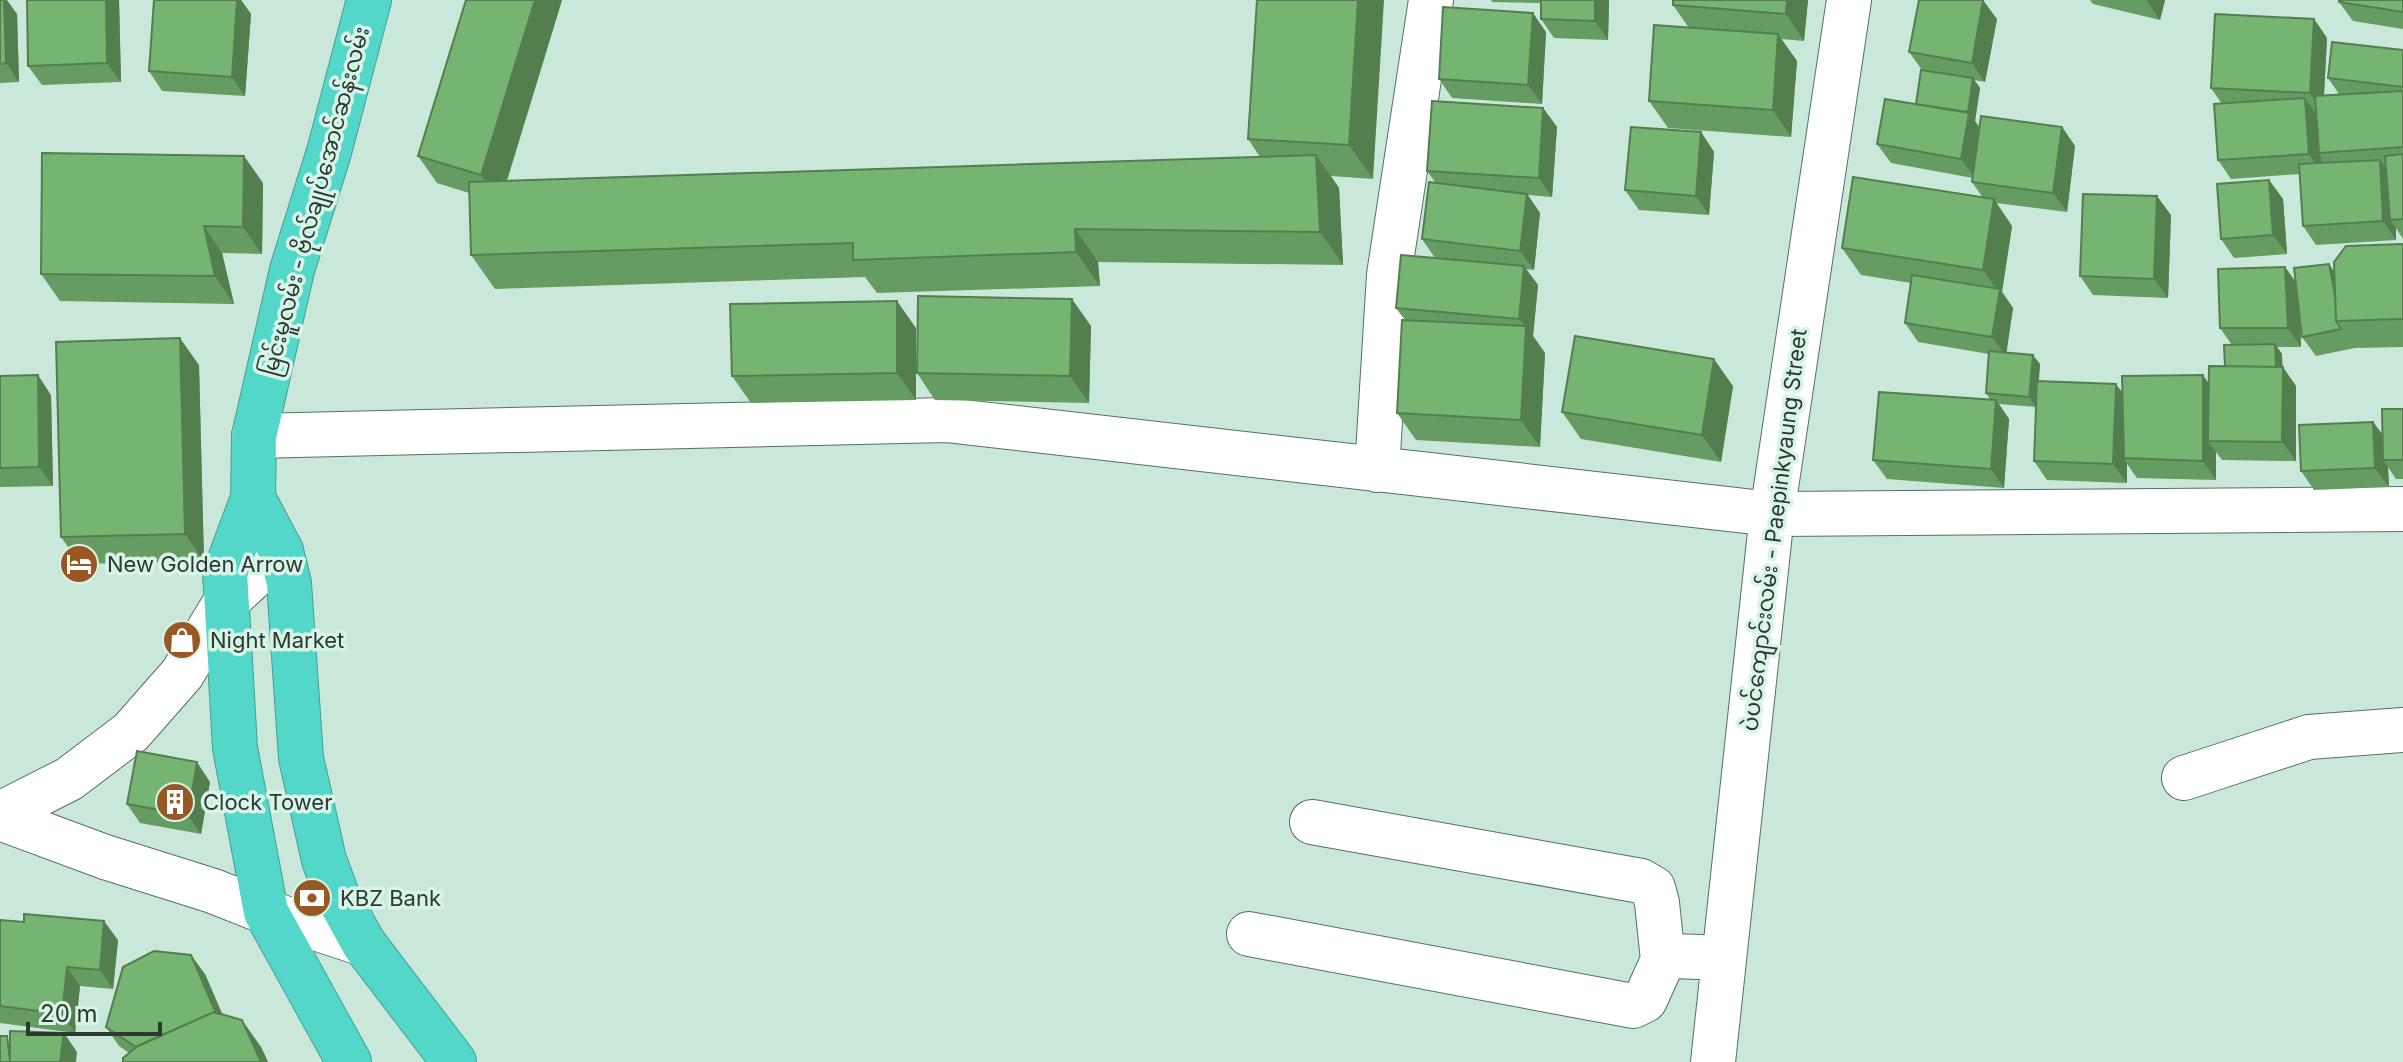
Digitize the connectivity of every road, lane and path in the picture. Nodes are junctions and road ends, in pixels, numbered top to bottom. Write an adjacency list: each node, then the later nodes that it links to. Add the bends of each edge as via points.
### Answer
1 (369, 0): 4 (highway, မြင်းမူလမ်း - ဗိုလ်ချုပ်အောင်ဆန်းလမ်း, via 292,270)
2 (1431, 0): 5 (street, via 1389,275)
3 (1849, 0): 8 (street, ပဲပင်ကျောင်းလမ်း - Paepinkyaung Street)
4 (254, 436): 5 (street, via 946,420); 6 (highway, မြင်းမူလမ်း - ဗိုလ်ချုပ်အောင်ဆန်းလမ်း)
5 (1377, 470): 8 (street)
6 (253, 498): 9 (highway, မြင်းမူလမ်း - ဗိုလ်ချုပ်အောင်ဆန်းလမ်း); 10 (highway, မြင်းမူလမ်း - ဗိုလ်ချုပ်အောင်ဆန်းလမ်း, via 225,573)
7 (2403, 509): 8 (street)
8 (1772, 514): 18 (street, ပဲပင်ကျောင်းလမ်း - Paepinkyaung Street)
9 (281, 551): 10 (street); 17 (highway, မြင်းမူလမ်း - ဗိုလ်ချုပ်အောင်ဆန်းလမ်း, via 292,608 304,781 324,860)
10 (225, 603): 13 (street, via 182,674 131,732 69,779); 15 (highway, မြင်းမူလမ်း - ဗိုလ်ချုပ်အောင်ဆန်းလမ်း, via 235,748)
11 (2403, 730): 12 (street, via 2309,737)
12 (2184, 778)
13 (0, 816): 15 (street)
14 (1312, 822): 19 (street, via 1641,881 1653,888)
15 (266, 912): 17 (street); 20 (highway, မြင်းမူလမ်း - ဗိုလ်ချုပ်အောင်ဆန်းလမ်း)
16 (1249, 934): 19 (street, via 1633,1006 1645,1000)
17 (364, 944): 21 (highway, မြင်းမူလမ်း - ဗိုလ်ချုပ်အောင်ဆန်းလမ်း)
18 (1724, 958): 19 (street); 22 (street, ပဲပင်ကျောင်းလမ်း - Paepinkyaung Street)
19 (1663, 960)
20 (349, 1062)
21 (454, 1062)
22 (1713, 1062)

